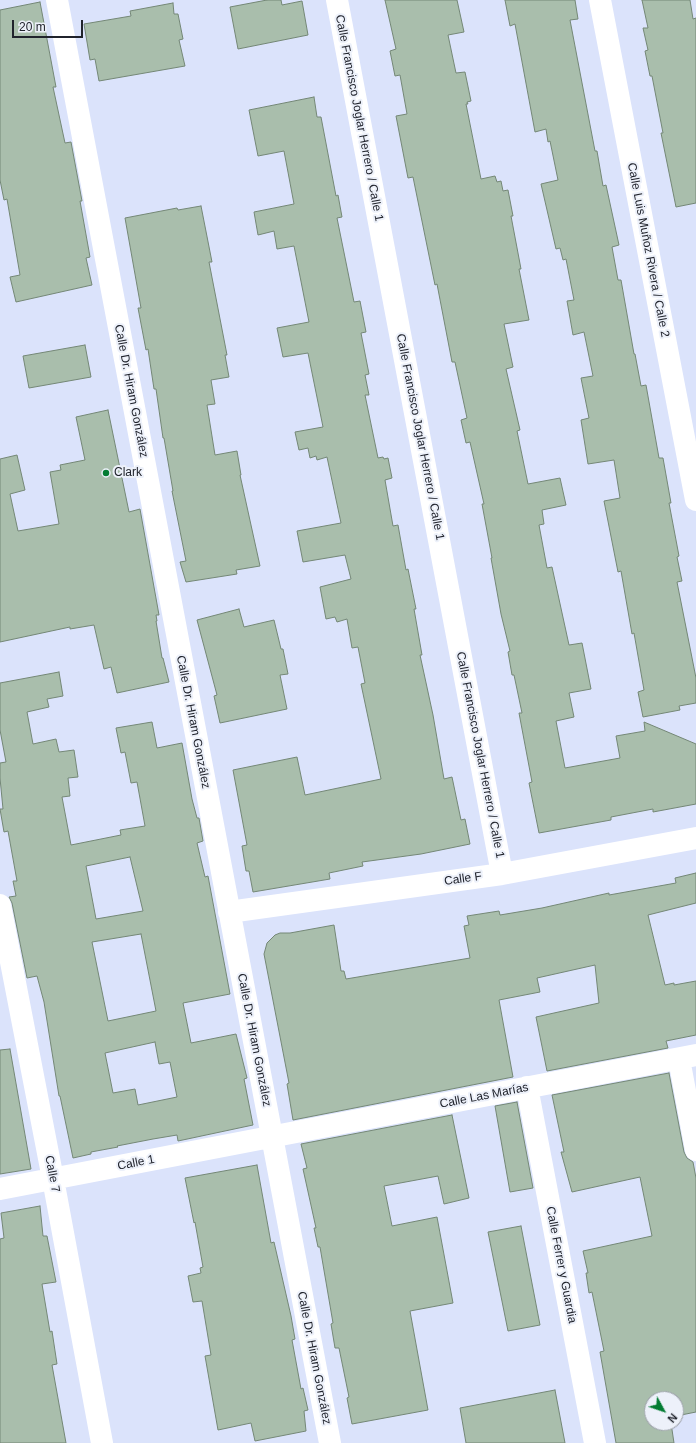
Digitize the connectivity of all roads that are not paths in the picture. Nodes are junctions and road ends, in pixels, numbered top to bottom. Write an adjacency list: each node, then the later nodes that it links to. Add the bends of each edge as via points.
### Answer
1 (337, 0): 6 (street, Calle Francisco Joglar Herrero / Calle 1)
2 (600, 0): 4 (street, Calle Luis Muñoz Rivera / Calle 2)
3 (63, 1): 8 (street, Calle Dr. Hiram González)
4 (696, 500)
5 (696, 838): 6 (street, Calle F)
6 (502, 874): 8 (street, Calle F)
7 (0, 905): 13 (street, Calle 7)
8 (229, 912): 11 (street, Calle Dr. Hiram González)
9 (687, 1057): 10 (street, Calle Las Marías); 12 (street)
10 (527, 1087): 11 (street, Calle Las Marías); 17 (street, Calle Ferrer y Guardia)
11 (272, 1137): 13 (street, Calle 1); 16 (street, Calle Dr. Hiram González)
12 (696, 1150)
13 (53, 1179): 14 (street, Calle 1); 15 (street, Calle 7)
14 (0, 1189)
15 (102, 1443)
16 (330, 1443)
17 (595, 1443)

